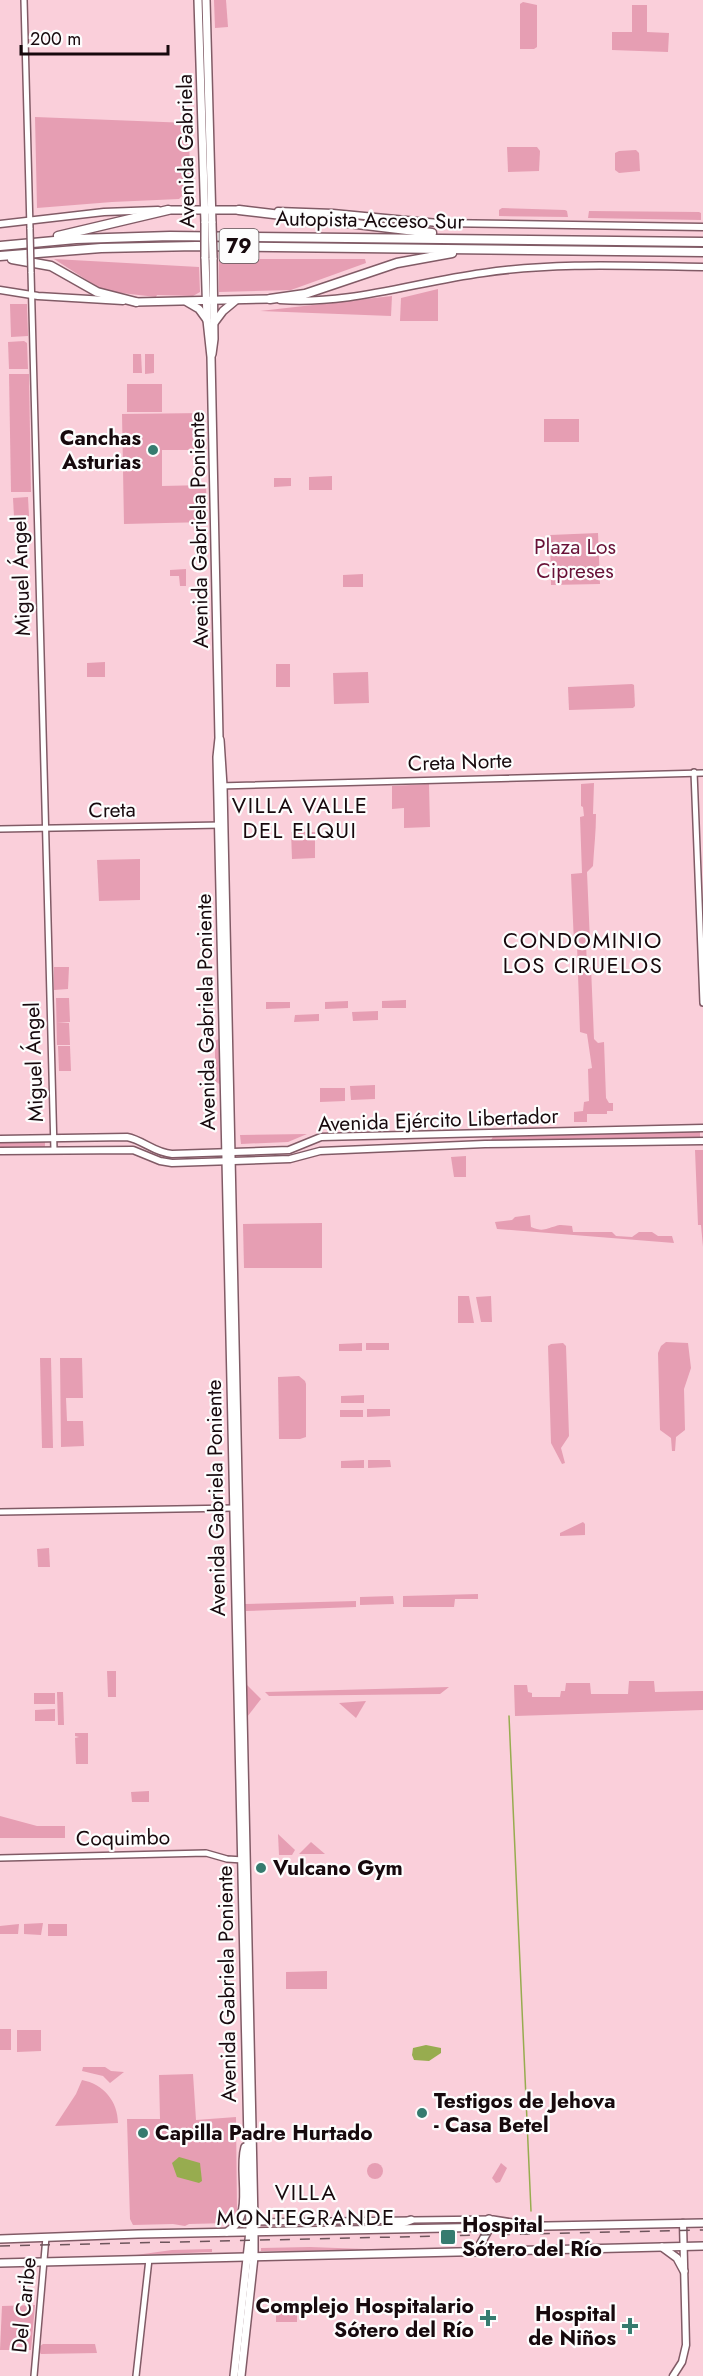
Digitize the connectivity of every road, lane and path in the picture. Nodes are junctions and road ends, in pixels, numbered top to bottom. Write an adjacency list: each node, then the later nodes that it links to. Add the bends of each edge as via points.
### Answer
1 (24, 0): 10 (street, Miguel Ángel)
2 (198, 0): 4 (main road, Avenida Gabriela)
3 (206, 0): 4 (main road, Avenida Gabriela)
4 (208, 195): 6 (main road); 7 (main road, Avenida Gabriela); 8 (main road)
5 (168, 210): 6 (main road); 10 (main road); 15 (highway)
6 (187, 210): 7 (main road)
7 (208, 210): 8 (main road); 27 (main road, Avenida Gabriela, bridge)
8 (228, 210): 9 (main road)
9 (239, 210): 12 (main road, via 333,213 438,223); 13 (highway)
10 (30, 220): 11 (main road); 22 (street, Miguel Ángel, bridge)
11 (0, 224)
12 (703, 227)
13 (479, 239): 14 (highway, Autopista Acceso Sur / 79); 15 (highway, Autopista Acceso Sur / 79, via 170,236)
14 (703, 242)
15 (20, 244): 16 (highway, Autopista Acceso Sur / 79)
16 (0, 246)
17 (478, 249): 18 (highway, Autopista Acceso Sur / 79); 19 (highway, Autopista Acceso Sur / 79, via 163,246); 23 (highway, via 397,263 305,294)
18 (703, 252)
19 (0, 257): 25 (highway, via 44,264 97,292)
20 (703, 267): 23 (main road, via 542,267 483,273 344,299)
21 (0, 290): 22 (main road)
22 (31, 296): 25 (main road); 33 (street, Miguel Ángel)
23 (270, 299): 24 (main road)
24 (237, 301): 27 (main road); 28 (main road)
25 (135, 302): 26 (main road)
26 (184, 302): 27 (main road); 28 (main road)
27 (210, 302): 28 (main road, Avenida Gabriela Poniente)
28 (211, 321): 31 (main road, Avenida Gabriela Poniente, via 219,738 223,757)
29 (694, 772): 30 (street, Creta Norte); 31 (street, Creta Norte); 35 (street)
30 (703, 773)
31 (220, 786): 32 (main road, Avenida Gabriela Poniente)
32 (221, 825): 33 (street, Creta); 48 (main road, Avenida Gabriela Poniente)
33 (44, 828): 34 (street, Creta); 41 (street, Miguel Ángel)
34 (0, 829)
35 (703, 1003)
36 (703, 1128): 37 (main road, Avenida Ejército Libertador); 42 (street)
37 (457, 1134): 38 (main road, Avenida Ejército Libertador); 43 (main road)
38 (398, 1136): 44 (main road); 48 (main road, Avenida Ejército Libertador, via 317,1138 292,1149)
39 (93, 1138): 41 (main road, Avenida Ejército Libertador); 46 (main road); 48 (main road, Avenida Ejército Libertador, via 131,1138 168,1154)
40 (0, 1139): 41 (main road, Avenida Ejército Libertador)
41 (53, 1139): 45 (street, Miguel Ángel)
42 (703, 1140): 43 (main road, Avenida Ejército Libertador)
43 (445, 1146): 44 (main road, Avenida Ejército Libertador)
44 (397, 1149): 49 (main road, Avenida Ejército Libertador, via 320,1151 290,1159)
45 (54, 1150): 46 (main road, Avenida Ejército Libertador); 47 (main road, Avenida Ejército Libertador)
46 (93, 1150): 49 (main road, Avenida Ejército Libertador, via 133,1150 168,1163)
47 (0, 1151)
48 (228, 1152): 49 (main road, Avenida Gabriela Poniente)
49 (228, 1161): 50 (main road, Avenida Gabriela Poniente)
50 (236, 1508): 51 (street); 53 (main road, Avenida Gabriela Poniente)
51 (0, 1512)
52 (0, 1858): 53 (street, Coquimbo, via 206,1853)
53 (244, 1860): 54 (main road, Avenida Gabriela Poniente); 56 (main road, Avenida Gabriela Poniente)
54 (247, 2142): 61 (main road, Avenida Gabriela Poniente); 62 (main road, via 243,2154 242,2215 237,2225)
55 (411, 2220): 56 (street); 57 (street); 60 (main road)
56 (254, 2222): 61 (main road, Avenida Gabriela Poniente)
57 (489, 2223): 58 (main road); 60 (main road); 68 (main road)
58 (683, 2223): 59 (main road); 67 (main road)
59 (703, 2223)
60 (386, 2229): 61 (main road)
61 (252, 2231): 62 (main road); 69 (main road, Avenida Gabriela Poniente)
62 (226, 2232): 63 (main road)
63 (46, 2237): 64 (main road); 71 (street, Del Caribe)
64 (0, 2239)
65 (703, 2246): 67 (main road)
66 (662, 2247): 67 (main road); 68 (main road); 73 (main road, via 677,2258)
67 (684, 2247): 73 (main road)
68 (476, 2252): 69 (main road)
69 (251, 2257): 70 (main road); 76 (main road); 77 (main road)
70 (149, 2259): 71 (main road); 75 (street)
71 (45, 2262): 72 (main road); 74 (street, Del Caribe)
72 (0, 2263)
73 (684, 2271): 78 (main road, via 686,2345)
74 (34, 2376)
75 (136, 2376)
76 (234, 2376)
77 (241, 2376)
78 (673, 2376)

